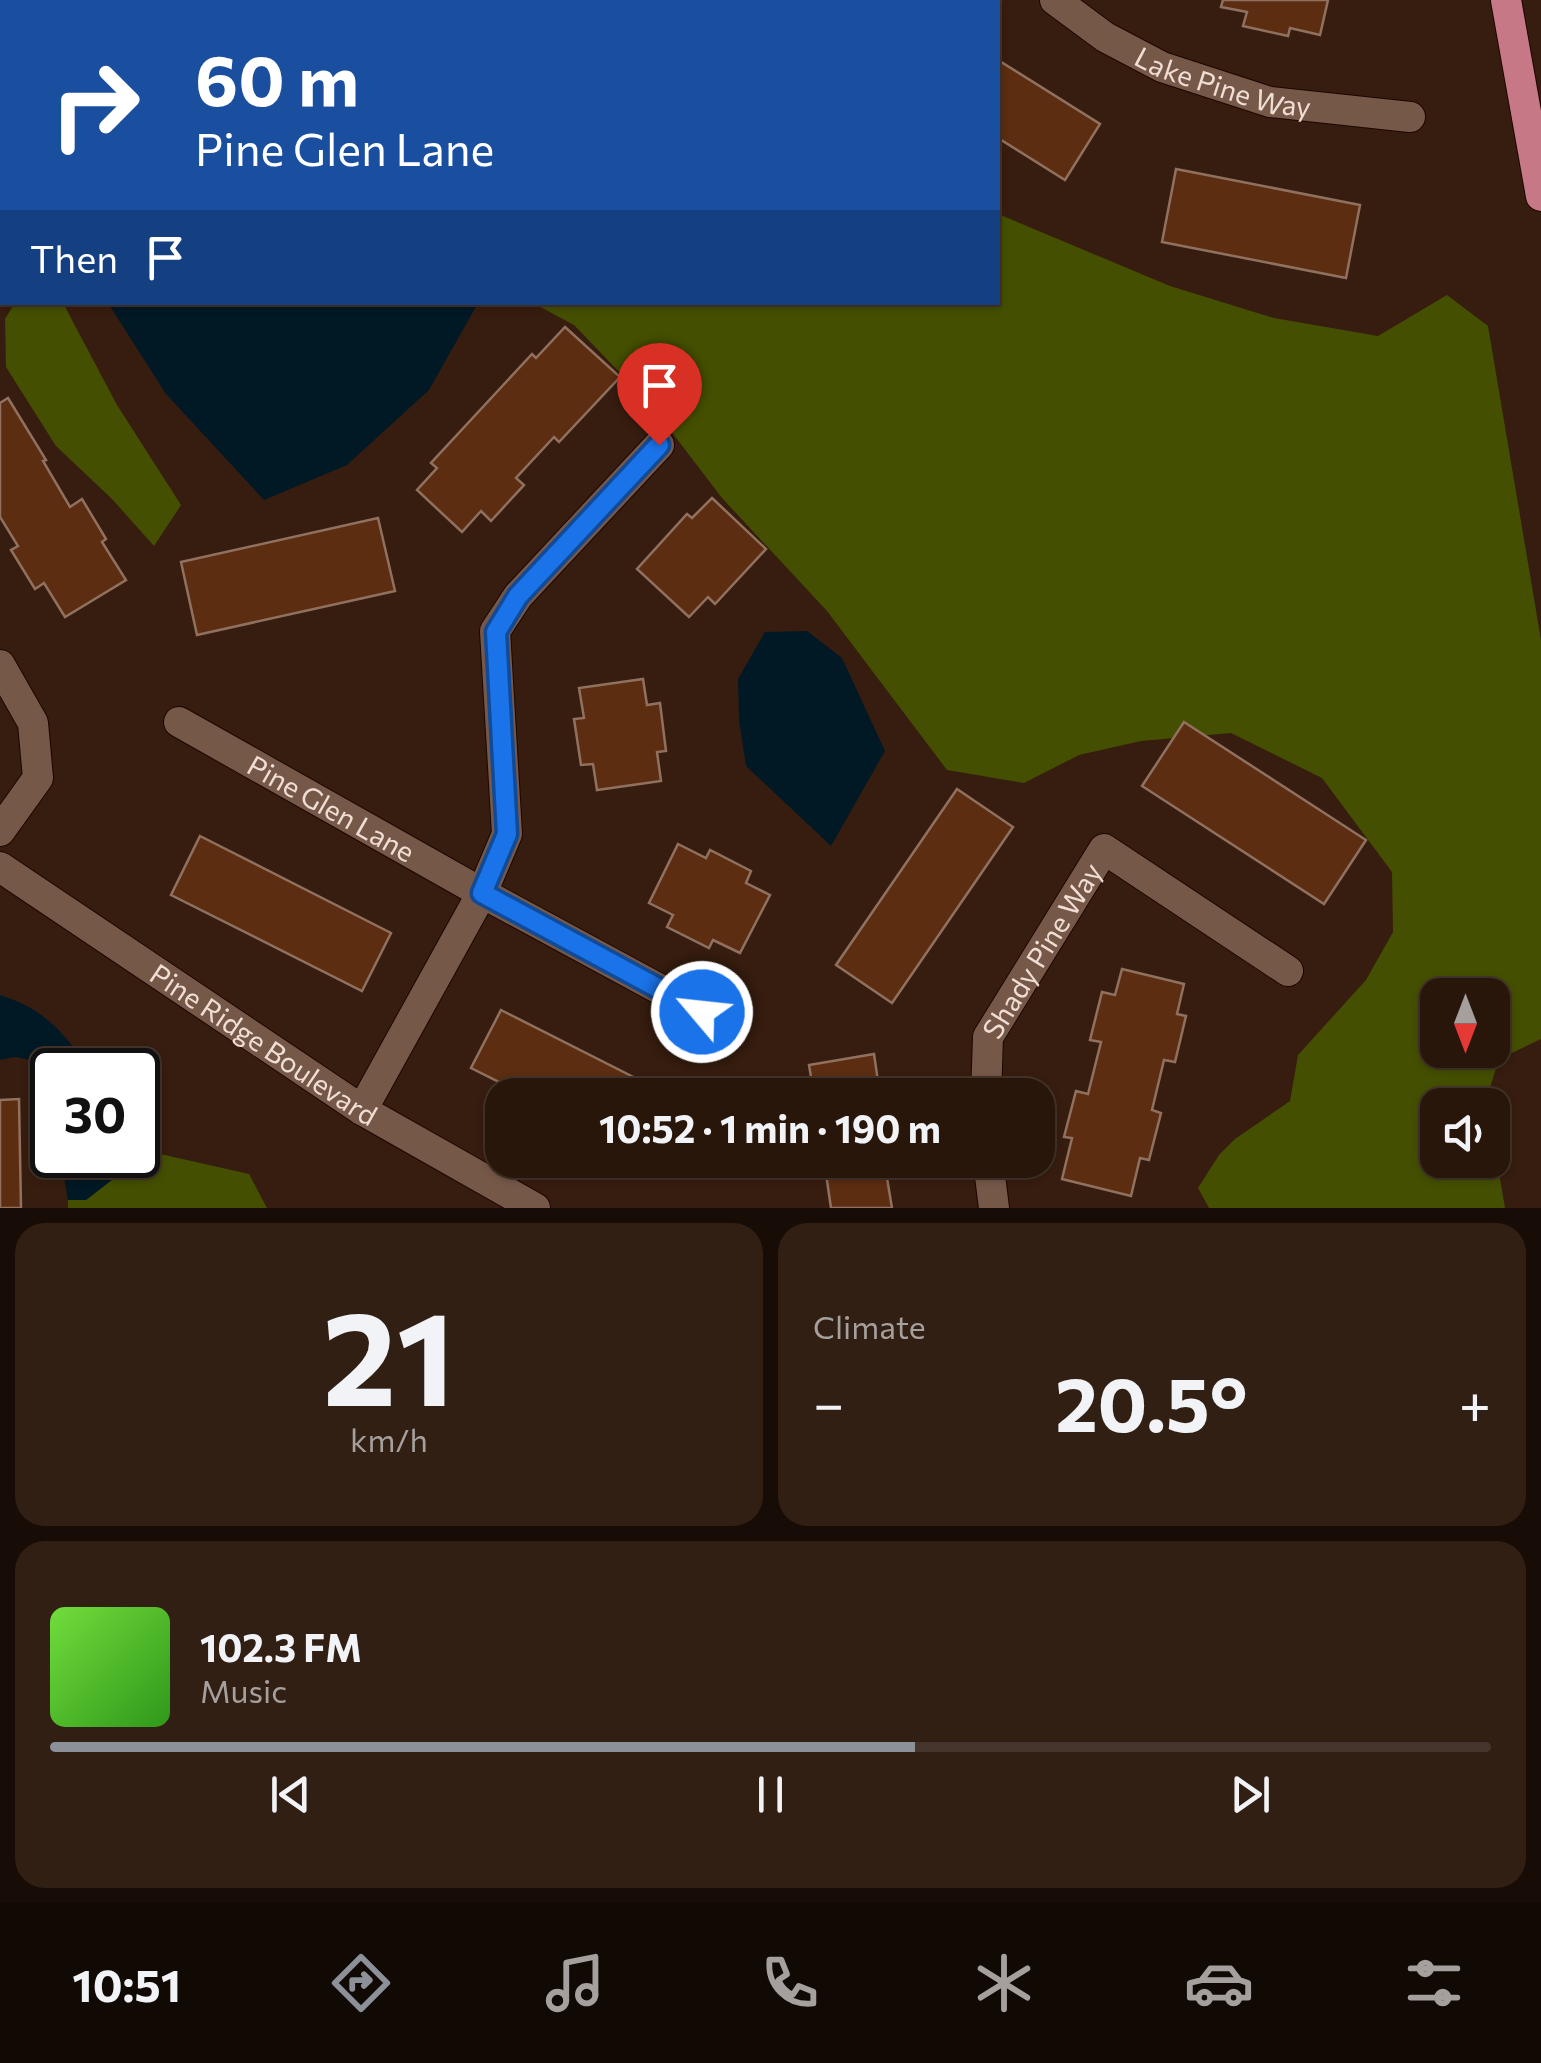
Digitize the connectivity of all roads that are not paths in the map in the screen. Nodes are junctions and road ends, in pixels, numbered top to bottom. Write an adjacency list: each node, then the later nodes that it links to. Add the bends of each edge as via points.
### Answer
1 (1055, 0): 3 (street, Lake Pine Way, via 1162,67 1270,102)
2 (1506, 0): 4 (main road)
3 (1410, 117)
4 (1541, 196)
5 (659, 445): 10 (street, via 518,596 496,632 507,834)
6 (0, 665): 8 (street, via 32,723 38,778)
7 (179, 722): 10 (street, Pine Glen Lane)
8 (0, 831)
9 (0, 867): 14 (street, Pine Ridge Boulevard)
10 (482, 893): 12 (street, Pine Glen Lane); 14 (street)
11 (1288, 971): 13 (street, Shady Pine Way, via 1104,849 988,1038)
12 (702, 1012)
13 (987, 1078)
14 (362, 1110): 16 (street, Pine Ridge Boulevard)
15 (990, 1178): 17 (street)
16 (535, 1208)
17 (994, 1208)

